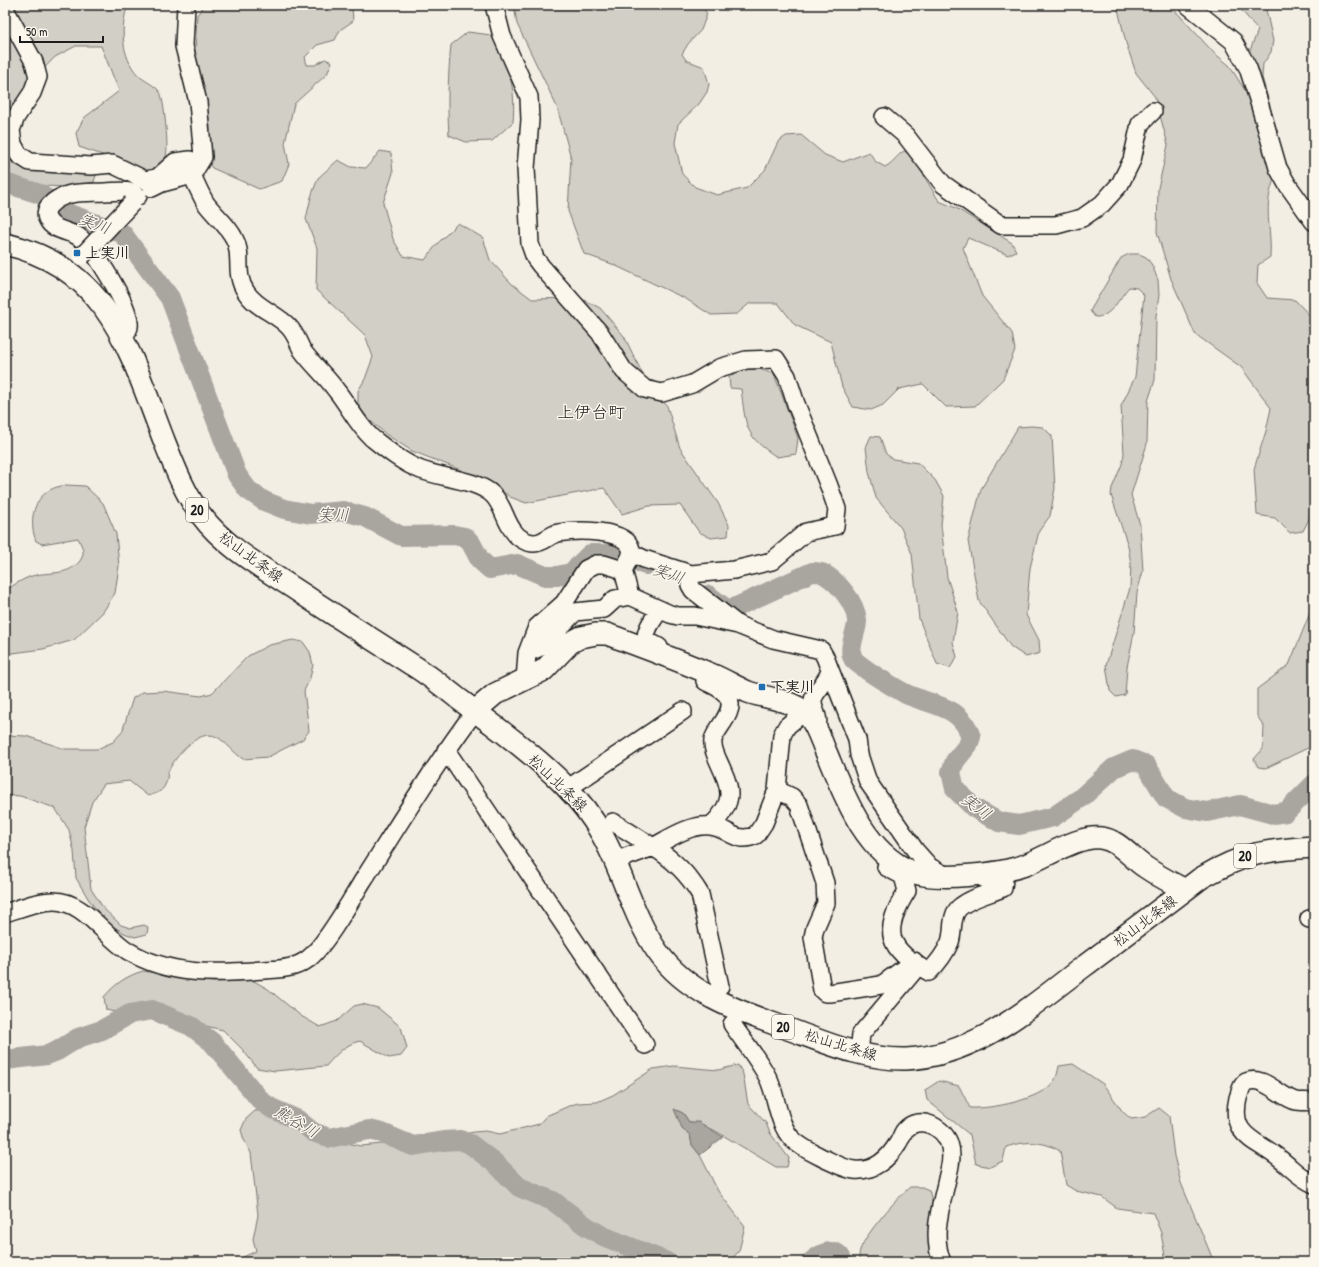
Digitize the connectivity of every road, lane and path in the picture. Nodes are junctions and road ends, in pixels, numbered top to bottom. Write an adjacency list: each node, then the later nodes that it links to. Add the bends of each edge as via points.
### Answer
1 (186, 5): 7 (street, via 184,46 198,102 203,157)
2 (494, 5): 14 (street, via 502,36 529,97 526,168 530,244 535,258 600,333 624,371 645,389 662,393 692,384 719,368 746,360 776,359 788,376 796,404 837,509 836,526 806,532 772,561)
3 (1188, 5): 9 (street, via 1233,41 1248,68 1278,168)
4 (5, 9): 7 (street, via 34,62 38,77 11,130 13,144 19,155 30,162 91,166 112,164 145,180 156,178 175,162 190,160)
5 (1153, 111): 6 (street, via 1140,124 1132,160 1120,184 1102,204 1082,218 1056,225 1001,225 943,184 906,136)
6 (884, 117)
7 (194, 170): 8 (street, via 162,183); 13 (street, via 205,202 234,236 238,246 238,277 246,292 262,308 291,328 303,350 337,390 371,437 404,463 422,471 480,487 492,494 500,504 514,533 529,542 536,543 557,533 595,531 614,535 629,544)
8 (135, 199): 11 (street, bridge); 12 (street, via 129,191 62,195 51,204 48,221 79,237 98,260 126,310 129,324 128,332)
9 (1314, 222)
10 (5, 244): 11 (main road, 松山北条線 / 20, via 33,252)
11 (68, 271): 12 (main road, 松山北条線 / 20, via 91,290)
12 (123, 336): 23 (main road, 松山北条線 / 20, via 178,476 200,514 214,530 236,550 368,638 417,667)
13 (627, 562): 14 (street, via 644,559); 15 (street); 19 (street, via 596,564 586,569 564,603 537,628)
14 (691, 579): 17 (street, via 693,590)
15 (630, 596): 16 (street); 19 (street, via 615,600 604,610 575,612 541,647)
16 (659, 611): 17 (street); 18 (street, via 646,636 646,640 659,647)
17 (738, 625): 21 (street, via 773,639 821,650)
18 (656, 652): 20 (main road, 松山北条線); 22 (main road, 松山北条線, via 607,634 581,637 570,643 544,670)
19 (527, 653): 22 (street)
20 (675, 660): 25 (main road, 松山北条線, via 747,691 795,704); 31 (street, via 681,667 724,692 729,700 730,706 713,740 713,750 726,777 730,794 725,810)
21 (830, 671): 26 (street, via 828,680 814,695 813,702 819,722); 39 (street, via 857,738 859,755 868,782 915,850 930,867)
22 (525, 681): 23 (main road, 松山北条線, via 495,694)
23 (475, 711): 27 (street); 28 (main road, 松山北条線 / 20, via 519,744)
24 (683, 711): 28 (street)
25 (804, 712): 26 (main road, 松山北条線, via 810,717); 29 (street, via 787,726 782,735)
26 (816, 730): 36 (main road, 松山北条線, via 846,799 867,834)
27 (446, 750): 42 (street, via 320,947 309,959 296,967 233,973 198,973 174,969 128,951 76,907 64,902 36,903); 46 (street)
28 (567, 789): 35 (main road, 松山北条線 / 20, via 590,814)
29 (777, 790): 31 (street, via 764,823 756,835 742,839); 43 (street, via 792,797 799,805 825,883 826,904 813,937 822,990 830,993 881,985)
30 (613, 822): 33 (street)
31 (711, 826): 33 (street, via 684,831)
32 (864, 846): 36 (street, via 881,864)
33 (653, 847): 35 (street); 44 (street, via 680,868 700,894)
34 (1314, 847): 41 (main road, 松山北条線 / 20, via 1276,849 1240,858 1201,878)
35 (615, 860): 47 (main road, 松山北条線 / 20, via 637,917 658,952 679,976 722,1003)
36 (895, 868): 39 (main road, 松山北条線, via 932,877); 43 (street, via 902,876 907,891 895,911 891,927 896,948)
37 (981, 874): 39 (main road, 松山北条線); 40 (street, via 987,879); 41 (main road, 松山北条線, via 1026,865 1093,837 1115,843 1144,867)
38 (1028, 874): 40 (street)
39 (947, 876)
40 (1004, 879): 43 (street, via 1003,888 959,907 954,914 950,940 941,960 929,972)
41 (1185, 890): 47 (main road, 松山北条線 / 20, via 1013,1019 962,1048 942,1054 903,1059)
42 (5, 913)
43 (916, 964): 47 (street, via 861,1034)
44 (720, 986)
45 (732, 1024): 50 (street, via 768,1079 783,1124 792,1139 833,1163 854,1170 878,1165 889,1156 905,1130 913,1124 922,1122 934,1125 942,1132 949,1143 952,1160 937,1224 936,1239)
46 (645, 1045)
47 (859, 1053)
48 (1314, 1102): 49 (street, via 1296,1101 1270,1085 1253,1081 1243,1085 1236,1109 1238,1125 1246,1136 1280,1159 1298,1176)
49 (1314, 1184)
50 (942, 1262)

